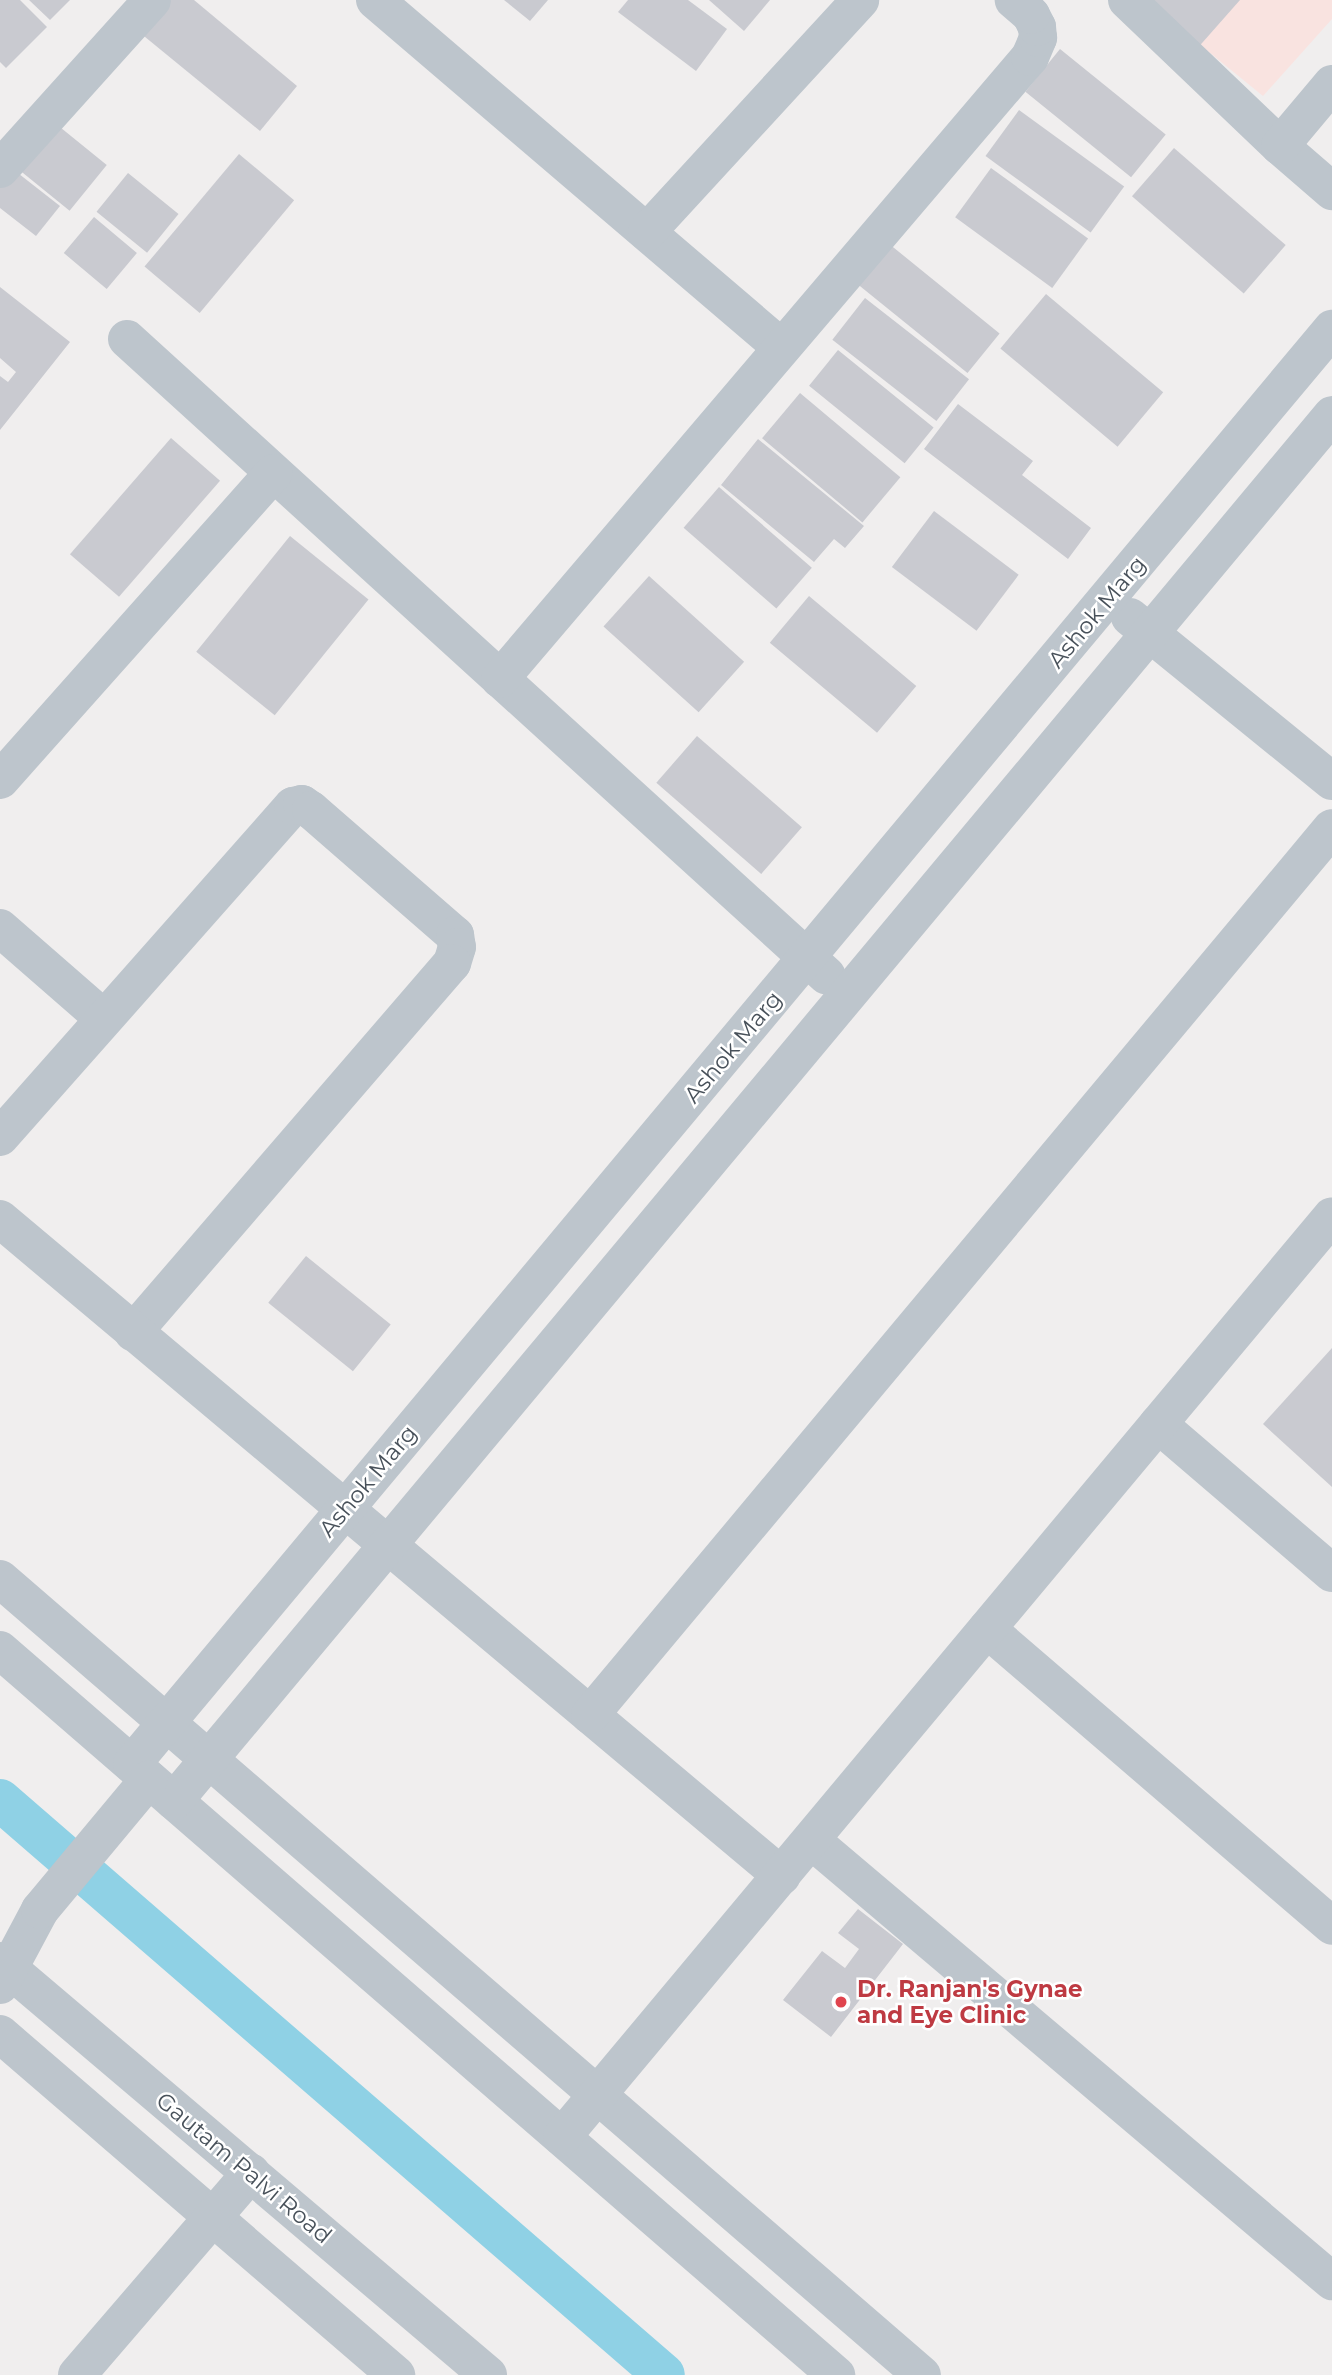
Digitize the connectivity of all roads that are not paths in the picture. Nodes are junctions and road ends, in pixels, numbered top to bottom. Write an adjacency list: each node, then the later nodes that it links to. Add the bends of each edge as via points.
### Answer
1 (152, 0): 8 (street)
2 (375, 0): 10 (street)
3 (860, 0): 10 (street)
4 (1014, 0): 13 (street, via 1037,27 1030,57)
5 (1127, 0): 7 (street)
6 (1332, 83): 7 (street)
7 (1280, 146): 9 (street)
8 (0, 169)
9 (1332, 191)
10 (647, 232): 13 (street)
11 (1332, 329): 16 (street, Ashok Marg)
12 (127, 339): 15 (street)
13 (782, 348): 18 (street)
14 (1332, 415): 17 (street)
15 (274, 473): 18 (street); 19 (street)
16 (1109, 598): 17 (street); 23 (street, Ashok Marg)
17 (1148, 635): 20 (street); 24 (street)
18 (500, 679): 23 (street)
19 (0, 780)
20 (1332, 781)
21 (1332, 828): 37 (street)
22 (0, 928): 25 (street)
23 (807, 958): 24 (street); 31 (street, Ashok Marg)
24 (847, 995): 32 (street)
25 (103, 1018): 26 (street); 29 (street, via 293,806 302,804 312,810 455,935 452,962)
26 (0, 1137)
27 (1332, 1216): 30 (street)
28 (0, 1219): 29 (street)
29 (133, 1332): 31 (street)
30 (1158, 1424): 33 (street); 35 (street)
31 (344, 1510): 32 (street); 38 (street, Ashok Marg)
32 (387, 1546): 37 (street); 39 (street)
33 (1332, 1573)
34 (0, 1579): 38 (street)
35 (987, 1629): 41 (street); 43 (street)
36 (0, 1650): 40 (street)
37 (590, 1715): 42 (street)
38 (166, 1722): 39 (street); 40 (street, Ashok Marg)
39 (209, 1760): 40 (street); 46 (street)
40 (152, 1781): 44 (street, via 40,1910); 47 (street)
41 (811, 1840): 42 (street); 50 (street)
42 (782, 1876): 46 (street)
43 (1332, 1926)
44 (3, 1971): 48 (street, Gautam Palvi Road)
45 (0, 2034): 49 (street)
46 (598, 2095): 47 (street); 55 (street)
47 (562, 2137): 54 (street)
48 (251, 2173): 49 (street); 53 (street, Gautam Palvi Road)
49 (212, 2217): 51 (street); 52 (street)
50 (1332, 2281)
51 (76, 2375)
52 (396, 2375)
53 (488, 2375)
54 (836, 2375)
55 (922, 2375)

